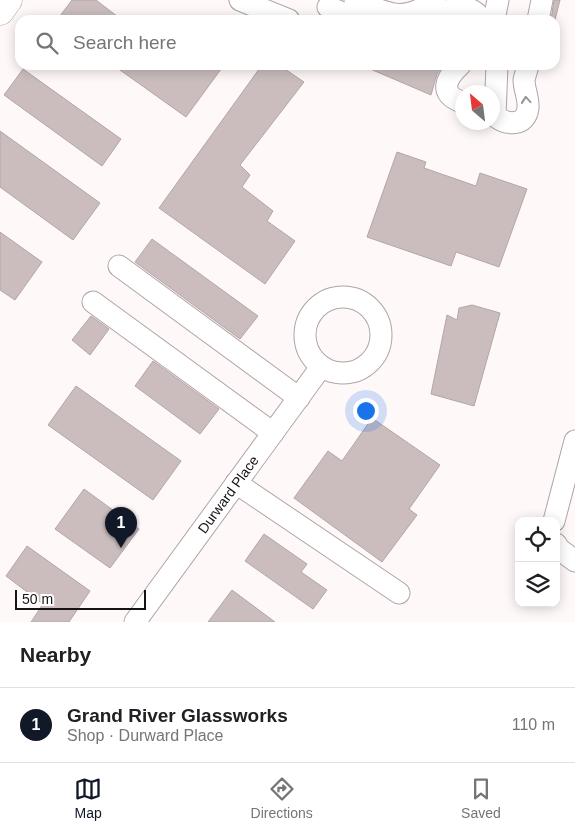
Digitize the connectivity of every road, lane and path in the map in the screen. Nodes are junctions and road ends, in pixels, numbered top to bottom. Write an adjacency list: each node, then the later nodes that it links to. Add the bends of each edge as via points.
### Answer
1 (8, 0): 9 (main road)
2 (240, 0): 10 (street)
3 (355, 0): 4 (street, via 399,15 412,14)
4 (435, 0)
5 (498, 0): 14 (street)
6 (511, 0): 15 (street)
7 (542, 0): 16 (street)
8 (327, 9): 11 (street)
9 (0, 11)
10 (277, 15)
11 (345, 15)
12 (437, 15): 13 (street, via 454,4 464,2)
13 (480, 15)
14 (495, 15)
15 (508, 15)
16 (539, 15)
17 (454, 70): 22 (street, via 446,83 448,93)
18 (484, 70): 21 (street)
19 (497, 70): 20 (street, one-way to 20, via 495,116 510,124 519,121 528,108 524,80)
20 (527, 70)
21 (482, 85)
22 (455, 100)
23 (119, 266): 26 (street)
24 (92, 302): 27 (street)
25 (321, 367): 26 (street, Durward Place)
26 (299, 398): 27 (street, Durward Place)
27 (272, 433): 29 (street, Durward Place)
28 (575, 441): 30 (street)
29 (236, 483): 33 (street); 34 (street, Durward Place)
30 (555, 517)
31 (560, 551): 32 (street)
32 (575, 562)
33 (399, 593)
34 (135, 622)

